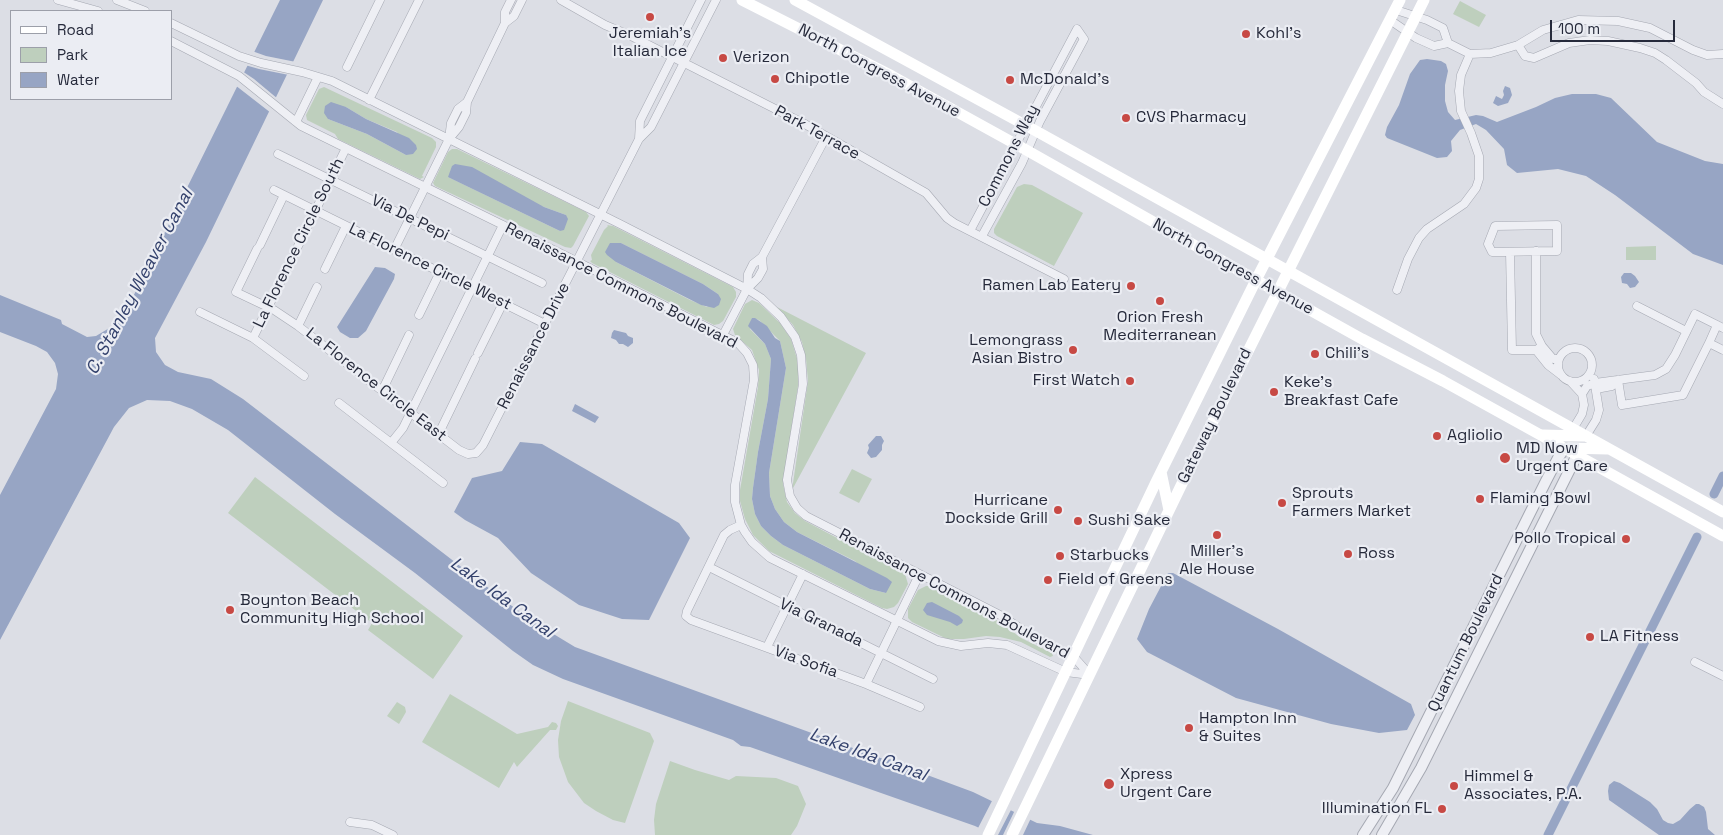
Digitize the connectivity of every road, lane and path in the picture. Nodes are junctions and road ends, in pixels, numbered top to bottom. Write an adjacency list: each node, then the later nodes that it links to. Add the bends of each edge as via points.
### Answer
1 (58, 0): 14 (street)
2 (117, 0): 15 (street)
3 (380, 0): 28 (street)
4 (419, 0): 30 (street)
5 (511, 0): 18 (street, via 505,12)
6 (522, 0): 18 (street, via 514,16)
7 (561, 0): 26 (street, Park Terrace)
8 (701, 0): 26 (street, Renaissance Drive)
9 (716, 0): 27 (street, Renaissance Drive)
10 (742, 0): 37 (main road, North Congress Avenue, via 892,76)
11 (795, 0): 33 (main road, North Congress Avenue)
12 (1424, 0): 16 (main road, Gateway Boulevard)
13 (1398, 5): 16 (street); 17 (main road, Gateway Boulevard)
14 (94, 10)
15 (143, 10)
16 (1416, 16): 20 (main road, Gateway Boulevard); 22 (street, via 1443,28)
17 (1390, 20): 20 (street); 56 (main road, Gateway Boulevard)
18 (505, 23): 35 (street, via 467,102 466,113)
19 (174, 25): 29 (street, Renaissance Commons Boulevard, via 261,64)
20 (1408, 33): 22 (street, via 1434,46); 59 (main road, Gateway Boulevard)
21 (172, 41): 32 (street, Renaissance Commons Boulevard, via 251,84)
22 (1448, 43): 24 (street)
23 (1518, 45): 24 (street, via 1491,54); 25 (street, via 1543,30 1564,23 1610,21 1650,28 1707,55); 31 (street, via 1525,56 1534,58 1569,43 1590,40 1640,48 1666,60)
24 (1470, 54): 67 (street, via 1461,76 1460,105 1477,150 1479,179 1476,188 1458,209 1419,238)
25 (1723, 54)
26 (673, 58): 27 (street, Park Terrace); 36 (street, Renaissance Drive, via 640,121)
27 (684, 64): 34 (street, Park Terrace); 36 (street, Renaissance Drive, via 651,127)
28 (347, 67)
29 (318, 77): 30 (street, Renaissance Commons Boulevard); 32 (street)
30 (369, 100): 35 (street, Renaissance Commons Boulevard)
31 (1723, 104)
32 (296, 122): 38 (street, Renaissance Commons Boulevard)
33 (1031, 128): 33 (street, Commons Way, via 1084,39 1077,29); 37 (street, Commons Way); 39 (street, Commons Way); 56 (main road, North Congress Avenue)
34 (826, 137): 50 (street, Park Terrace, via 926,193 947,218); 66 (street, via 762,257 763,269)
35 (449, 139): 43 (street); 46 (street, Renaissance Commons Boulevard)
36 (639, 140): 46 (street, Renaissance Drive)
37 (1017, 145): 39 (main road, North Congress Avenue); 50 (street, Commons Way)
38 (346, 148): 41 (street, La Florence Circle South); 43 (street, Renaissance Commons Boulevard)
39 (1028, 151): 51 (street, Commons Way); 62 (main road, North Congress Avenue)
40 (278, 154): 41 (street, Via De Pepi)
41 (331, 179): 45 (street, La Florence Circle South); 47 (street, Via De Pepi)
42 (274, 190): 44 (street, La Florence Circle West)
43 (423, 190): 47 (street); 48 (street, Renaissance Commons Boulevard)
44 (284, 195): 45 (street, La Florence Circle West); 70 (street, La Florence Circle East, via 236,292)
45 (315, 211): 49 (street, La Florence Circle West); 70 (street, La Florence Circle South)
46 (601, 214): 57 (street, Renaissance Drive); 66 (street, Renaissance Commons Boulevard)
47 (410, 218): 52 (street); 55 (street, Via De Pepi)
48 (503, 225): 55 (street); 57 (street, Renaissance Commons Boulevard)
49 (346, 226): 52 (street, La Florence Circle West); 58 (street)
50 (970, 231): 51 (street, Park Terrace)
51 (982, 236): 61 (street, Park Terrace)
52 (394, 250): 60 (street, La Florence Circle West)
53 (1536, 251): 54 (street); 54 (street, via 1557,251 1558,225 1495,226 1488,244 1492,252); 82 (street, via 1536,334)
54 (1510, 252): 82 (street, via 1512,350)
55 (487, 257): 63 (street, Via De Pepi); 65 (street)
56 (1267, 259): 59 (main road, North Congress Avenue); 62 (main road, Gateway Boulevard)
57 (576, 261): 74 (street, Renaissance Drive); 78 (street, Renaissance Commons Boulevard)
58 (326, 269)
59 (1288, 271): 68 (main road, Gateway Boulevard); 95 (main road, North Congress Avenue)
60 (440, 272): 65 (street, La Florence Circle West); 73 (street)
61 (1064, 279)
62 (1256, 280): 68 (main road, North Congress Avenue); 104 (main road, Gateway Boulevard)
63 (542, 283)
64 (317, 287): 75 (street)
65 (472, 287): 69 (street, La Florence Circle West); 94 (street)
66 (747, 289): 78 (street); 112 (street, Renaissance Commons Boulevard, via 781,317 795,337 801,355 803,384 787,480 792,502 806,516)
67 (1397, 290)
68 (1277, 292): 97 (main road, North Congress Avenue); 106 (main road, Gateway Boulevard)
69 (503, 303): 74 (street, La Florence Circle West); 96 (street)
70 (267, 306): 75 (street, La Florence Circle East); 80 (street, La Florence Circle South)
71 (1637, 306): 77 (street)
72 (200, 312): 80 (street)
73 (419, 314)
74 (545, 324): 100 (street, Renaissance Drive)
75 (298, 326): 91 (street, La Florence Circle East)
76 (1720, 327): 77 (street, via 1695,314); 81 (street)
77 (1686, 331): 88 (street, via 1666,369 1655,375)
78 (723, 334): 108 (street, Renaissance Commons Boulevard, via 747,353 754,373 735,485 735,502)
79 (409, 335): 91 (street)
80 (253, 338): 87 (street)
81 (1709, 343): 83 (street); 88 (street, via 1683,395 1622,405)
82 (1539, 348): 84 (street, via 1553,359); 86 (street, via 1548,364)
83 (1723, 350)
84 (1559, 359): 85 (street, via 1566,350 1577,348 1587,353); 86 (street)
85 (1592, 367): 89 (street, via 1584,380); 90 (street)
86 (1561, 375): 89 (street)
87 (304, 376)
88 (1618, 380): 90 (street, via 1612,386)
89 (1570, 382): 92 (street)
90 (1595, 386): 92 (street, via 1588,386); 98 (street, via 1598,415)
91 (382, 390): 94 (street, La Florence Circle East)
92 (1582, 394): 95 (street, via 1584,410)
93 (339, 403): 99 (street)
94 (411, 412): 96 (street, La Florence Circle East); 99 (street)
95 (1573, 429): 98 (main road, North Congress Avenue)
96 (439, 433): 100 (street, La Florence Circle East, via 458,450 468,454 476,453)
97 (1540, 435): 98 (main road); 101 (main road, North Congress Avenue)
98 (1586, 436): 102 (main road, North Congress Avenue)
99 (391, 443): 105 (street)
100 (483, 446)
101 (1565, 448): 102 (main road); 103 (main road, North Congress Avenue); 129 (street, Quantum Boulevard, via 1393,788)
102 (1609, 449): 107 (main road, North Congress Avenue)
103 (1577, 455): 109 (main road, North Congress Avenue); 130 (street, Quantum Boulevard, via 1421,768)
104 (1161, 472): 106 (main road); 117 (main road, Gateway Boulevard)
105 (443, 483)
106 (1169, 510): 120 (main road, Gateway Boulevard)
107 (1722, 512)
108 (741, 525): 110 (street, via 724,535); 111 (street, Renaissance Commons Boulevard, via 752,542 770,558)
109 (1720, 534)
110 (709, 567): 113 (street, Via Granada); 115 (street, Via Sofia, via 686,616)
111 (803, 574): 113 (street); 114 (street, Renaissance Commons Boulevard)
112 (919, 575): 114 (street); 117 (street, Renaissance Commons Boulevard)
113 (788, 606): 115 (street); 116 (street, Via Granada)
114 (896, 620): 116 (street); 119 (street, Renaissance Commons Boulevard, via 950,645 1007,645)
115 (767, 647): 123 (street, Via Sofia)
116 (881, 652): 122 (street, Via Granada); 123 (street)
117 (1073, 656): 119 (main road, Gateway Boulevard); 120 (street, Renaissance Commons Boulevard)
118 (1695, 662): 121 (street)
119 (1066, 672): 120 (street, Renaissance Commons Boulevard); 127 (main road, Gateway Boulevard)
120 (1090, 675): 128 (main road, Gateway Boulevard)
121 (1723, 676)
122 (933, 679)
123 (866, 684): 124 (street, Via Sofia)
124 (920, 707)
125 (350, 822): 126 (street, via 372,825)
126 (393, 835)
127 (988, 835)
128 (1012, 835)
129 (1363, 835)
130 (1382, 835)

